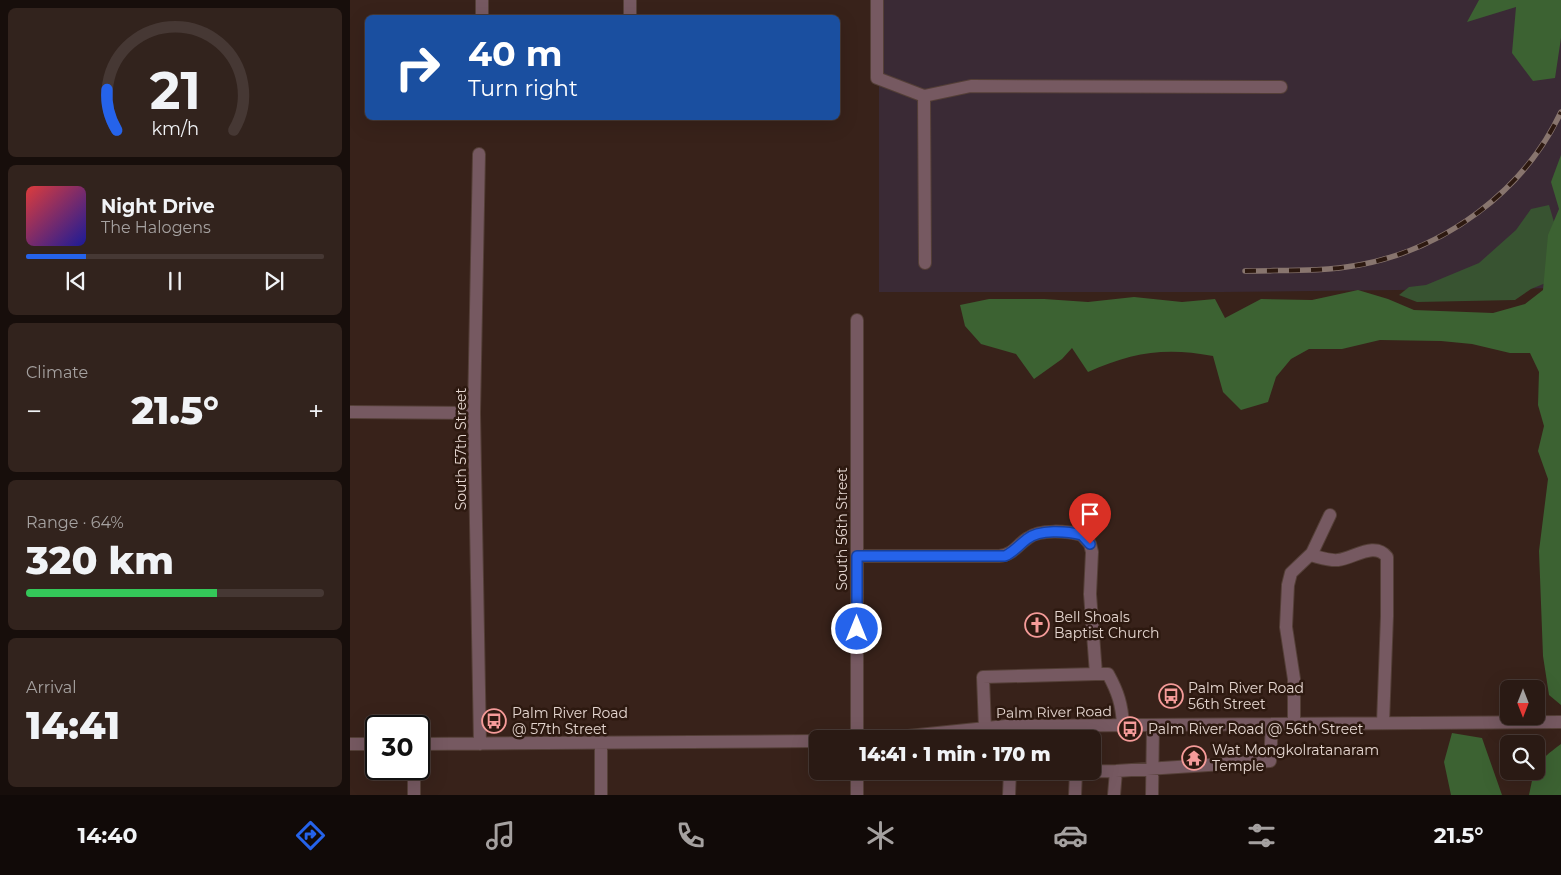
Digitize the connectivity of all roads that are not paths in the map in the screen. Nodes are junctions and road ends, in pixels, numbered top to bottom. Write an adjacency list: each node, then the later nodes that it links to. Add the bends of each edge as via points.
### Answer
1 (482, 0): 4 (street)
2 (630, 0): 5 (street)
3 (877, 0): 7 (street, via 877,78)
4 (482, 15)
5 (630, 15)
6 (1281, 87): 7 (street, via 971,86)
7 (924, 96): 9 (street)
8 (479, 154): 12 (street, South 57th Street)
9 (925, 262)
10 (857, 320): 15 (street, South 56th Street)
11 (350, 412): 12 (street)
12 (474, 413): 32 (street, South 57th Street)
13 (1330, 515): 14 (street)
14 (1310, 555): 18 (street, via 1338,560 1376,549 1387,557); 20 (street, via 1291,573 1286,604 1294,679)
15 (857, 556): 16 (street, via 999,556 1013,552 1034,535 1082,535 1092,552 1090,594); 24 (street, South 56th Street)
16 (1096, 674): 21 (street, via 1108,674 1118,691); 23 (street, via 984,677)
17 (1561, 722): 18 (street, Palm River Road)
18 (1383, 723): 20 (street, Palm River Road)
19 (1272, 724): 20 (street, Palm River Road); 22 (street, Palm River Road); 34 (street, via 1270,761)
20 (1294, 724)
21 (1123, 725): 22 (street, Palm River Road); 27 (street, Palm River Road)
22 (1153, 725): 34 (street)
23 (985, 728): 25 (street, Palm River Road); 26 (street, Palm River Road)
24 (857, 730)
25 (966, 730)
26 (1004, 730)
27 (1052, 730)
28 (809, 741): 33 (street)
29 (350, 744): 30 (street)
30 (365, 744)
31 (430, 744): 32 (street)
32 (480, 744): 33 (street)
33 (601, 744): 42 (street)
34 (1152, 768): 36 (street); 47 (street)
35 (1101, 771): 36 (street)
36 (1116, 771): 46 (street)
37 (414, 780): 41 (street)
38 (857, 780): 43 (street)
39 (1010, 780): 44 (street)
40 (1076, 780): 45 (street)
41 (414, 795)
42 (602, 795)
43 (857, 795)
44 (1009, 795)
45 (1075, 795)
46 (1114, 795)
47 (1152, 795)

